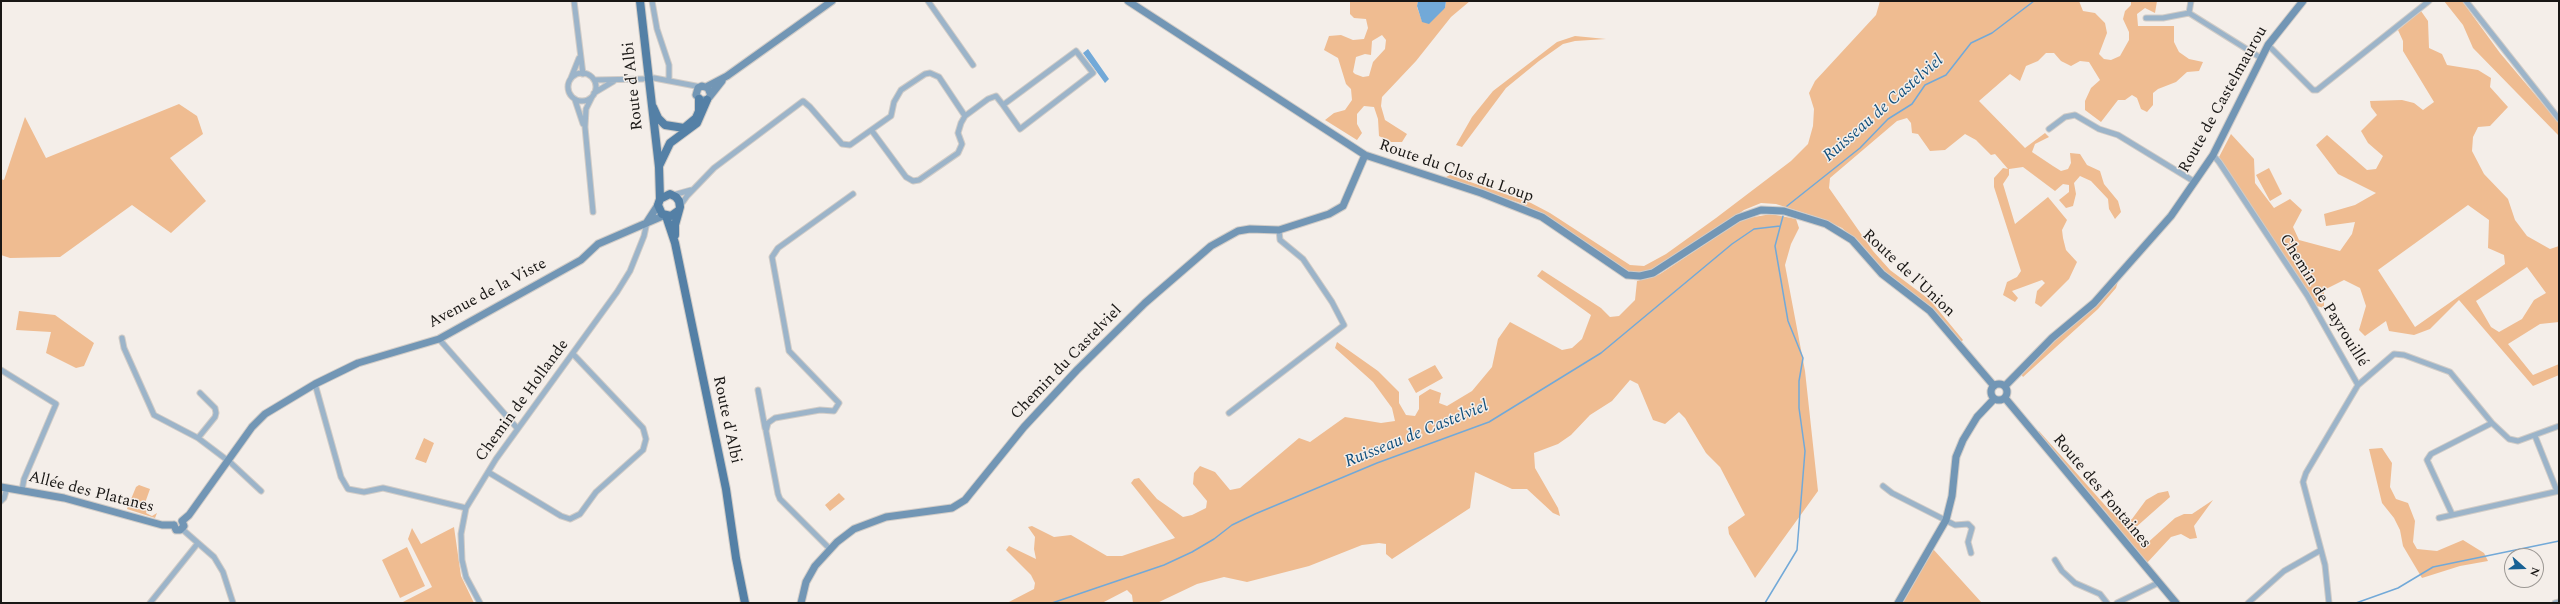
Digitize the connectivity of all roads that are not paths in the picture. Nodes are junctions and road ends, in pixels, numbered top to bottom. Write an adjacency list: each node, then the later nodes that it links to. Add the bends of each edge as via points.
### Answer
1 (574, 1): 14 (street)
2 (640, 1): 27 (main road, Route d'Albi)
3 (652, 1): 22 (street, via 657,29 669,65)
4 (832, 1): 24 (street)
5 (928, 1): 16 (street)
6 (1128, 1): 34 (street, Route du Clos du Loup)
7 (2191, 1): 11 (street)
8 (2303, 1): 13 (street, Route de Castelmaurou)
9 (2429, 1): 13 (street, via 2317,90 2312,90)
10 (2466, 1): 30 (street)
11 (2189, 13): 12 (street); 15 (street)
12 (2146, 18)
13 (2268, 45): 15 (street, Route de Castelmaurou)
14 (579, 57): 17 (street); 19 (street)
15 (2261, 58): 35 (street, Route de Castelmaurou)
16 (973, 65)
17 (583, 74): 19 (street); 21 (street)
18 (654, 78): 22 (street)
19 (571, 79): 26 (street, via 568,90)
20 (643, 79): 23 (street)
21 (594, 80): 23 (street); 25 (street)
22 (669, 80): 24 (street)
23 (614, 81): 25 (street)
24 (703, 93): 27 (main road, via 696,118 689,126 681,128 662,123); 36 (main road, via 698,123 670,143)
25 (593, 95): 26 (street, via 583,101); 33 (street, via 585,113)
26 (574, 99): 33 (street, via 581,112)
27 (650, 100): 36 (main road, Route d'Albi)
28 (1003, 105): 28 (street, via 1020,129 1093,73 1076,51); 29 (street, via 996,96 988,98)
29 (965, 116): 32 (street, via 939,77 935,74 925,74 901,90 894,102 891,116); 32 (street, via 959,128 962,144 960,149 919,180 913,181 906,177)
30 (2559, 119)
31 (2049, 129): 37 (street, via 2065,117 2075,115 2099,129 2118,135)
32 (872, 131): 38 (street, via 850,145 842,144 803,101 714,168)
33 (586, 139): 44 (street)
34 (1365, 155): 43 (street, Route du Clos du Loup, via 1481,193 1542,217 1617,269 1635,276 1646,276 1661,269 1751,212); 47 (street, Chemin du Castelviel, via 1343,206 1329,214)
35 (2213, 155): 37 (street, Route de Castelmaurou); 54 (street, Chemin de Payrouillé, via 2307,295)
36 (659, 167): 40 (main road, Route d'Albi, via 665,185); 41 (main road, Route d'Albi)
37 (2195, 182): 56 (street, Route de Castelmaurou, via 2171,216 2094,303 2052,338)
38 (694, 189): 40 (street); 42 (street)
39 (853, 194): 65 (street, via 778,248 772,257 789,350 839,406 834,411 820,410 775,418 768,423)
40 (673, 195): 41 (main road, via 667,194); 42 (main road, via 679,201)
41 (659, 202): 45 (main road); 46 (street)
42 (679, 209): 45 (main road, via 674,215); 48 (main road, Route d'Albi, via 675,224)
43 (1784, 211): 55 (street, Route de l'Union, via 1826,224 1852,240 1882,274 1942,323)
44 (593, 212)
45 (665, 215): 46 (street, Avenue de la Viste); 48 (main road, Route d'Albi)
46 (647, 222): 50 (street, Avenue de la Viste, via 598,244 581,260); 51 (street, Chemin de Hollande, via 647,231 630,271)
47 (1279, 230): 61 (street, via 1280,240 1303,259 1344,325); 84 (street, Chemin du Castelviel, via 1238,231 1193,259 1077,370 1024,427 959,505 943,511 874,520 854,529)
48 (675, 243): 93 (main road, Route d'Albi, via 726,489)
49 (122, 338): 67 (street, via 130,363 154,415)
50 (439, 339): 53 (street, Avenue de la Viste, via 358,363); 64 (street)
51 (573, 354): 64 (street, Chemin de Hollande); 69 (street, via 643,428 646,439 643,450 596,492 580,514 570,519)
52 (1, 370): 72 (street, via 56,404 24,479)
53 (315, 384): 68 (street, Avenue de la Viste, via 265,414 252,427); 76 (street, via 341,477 348,489 364,492 383,488)
54 (2358, 385): 62 (street, via 2394,354 2404,354 2450,372); 85 (street, Chemin de Payrouillé, via 2304,478 2304,489)
55 (1994, 386): 56 (street); 60 (street, via 1991,391)
56 (2005, 386): 59 (street)
57 (758, 390): 65 (street)
58 (200, 393): 67 (street, via 215,408 216,413)
59 (2005, 398): 60 (street); 88 (street, Route des Fontaines)
60 (1994, 399): 79 (street, via 1970,426 1959,447 1954,466 1950,509)
61 (1229, 414)
62 (2492, 423): 66 (street, via 2509,439 2518,441); 77 (street, via 2430,454 2427,460)
63 (2559, 426): 66 (street)
64 (517, 428): 69 (street, Chemin de Hollande)
65 (766, 431): 84 (street, via 780,499)
66 (2535, 436): 74 (street)
67 (198, 438): 68 (street)
68 (228, 461): 73 (street); 80 (street, Avenue de la Viste)
69 (488, 472): 76 (street, Chemin de Hollande)
70 (1883, 486): 79 (street)
71 (4, 488): 72 (street, Allée des Platanes); 75 (street)
72 (22, 490): 81 (street, Allée des Platanes, via 162,525)
73 (260, 491)
74 (2558, 491): 77 (street)
75 (1, 501)
76 (466, 508): 92 (street, Chemin de Hollande, via 461,534 462,560 466,577)
77 (2452, 514): 78 (street)
78 (2439, 518)
79 (1946, 520): 86 (street, via 1955,525 1968,524 1972,528 1968,542); 95 (street)
80 (182, 521): 81 (street, via 177,520); 82 (street)
81 (174, 525): 82 (street, via 176,530)
82 (182, 529): 83 (street)
83 (198, 543): 90 (street); 91 (street, via 220,566)
84 (830, 549): 94 (street, Chemin du Castelviel, via 810,575)
85 (2321, 550): 99 (street, via 2284,571); 100 (street, Chemin de Payrouillé)
86 (1971, 553)
87 (2055, 560): 96 (street, via 2075,583 2100,594)
88 (2158, 582): 97 (street); 98 (street, Route des Fontaines)
89 (2559, 602): 101 (street)
90 (150, 603)
91 (233, 603)
92 (480, 603)
93 (745, 603)
94 (801, 603)
95 (1898, 603)
96 (2107, 603)
97 (2117, 603)
98 (2176, 603)
99 (2248, 603)
100 (2329, 603)
101 (2555, 603)

